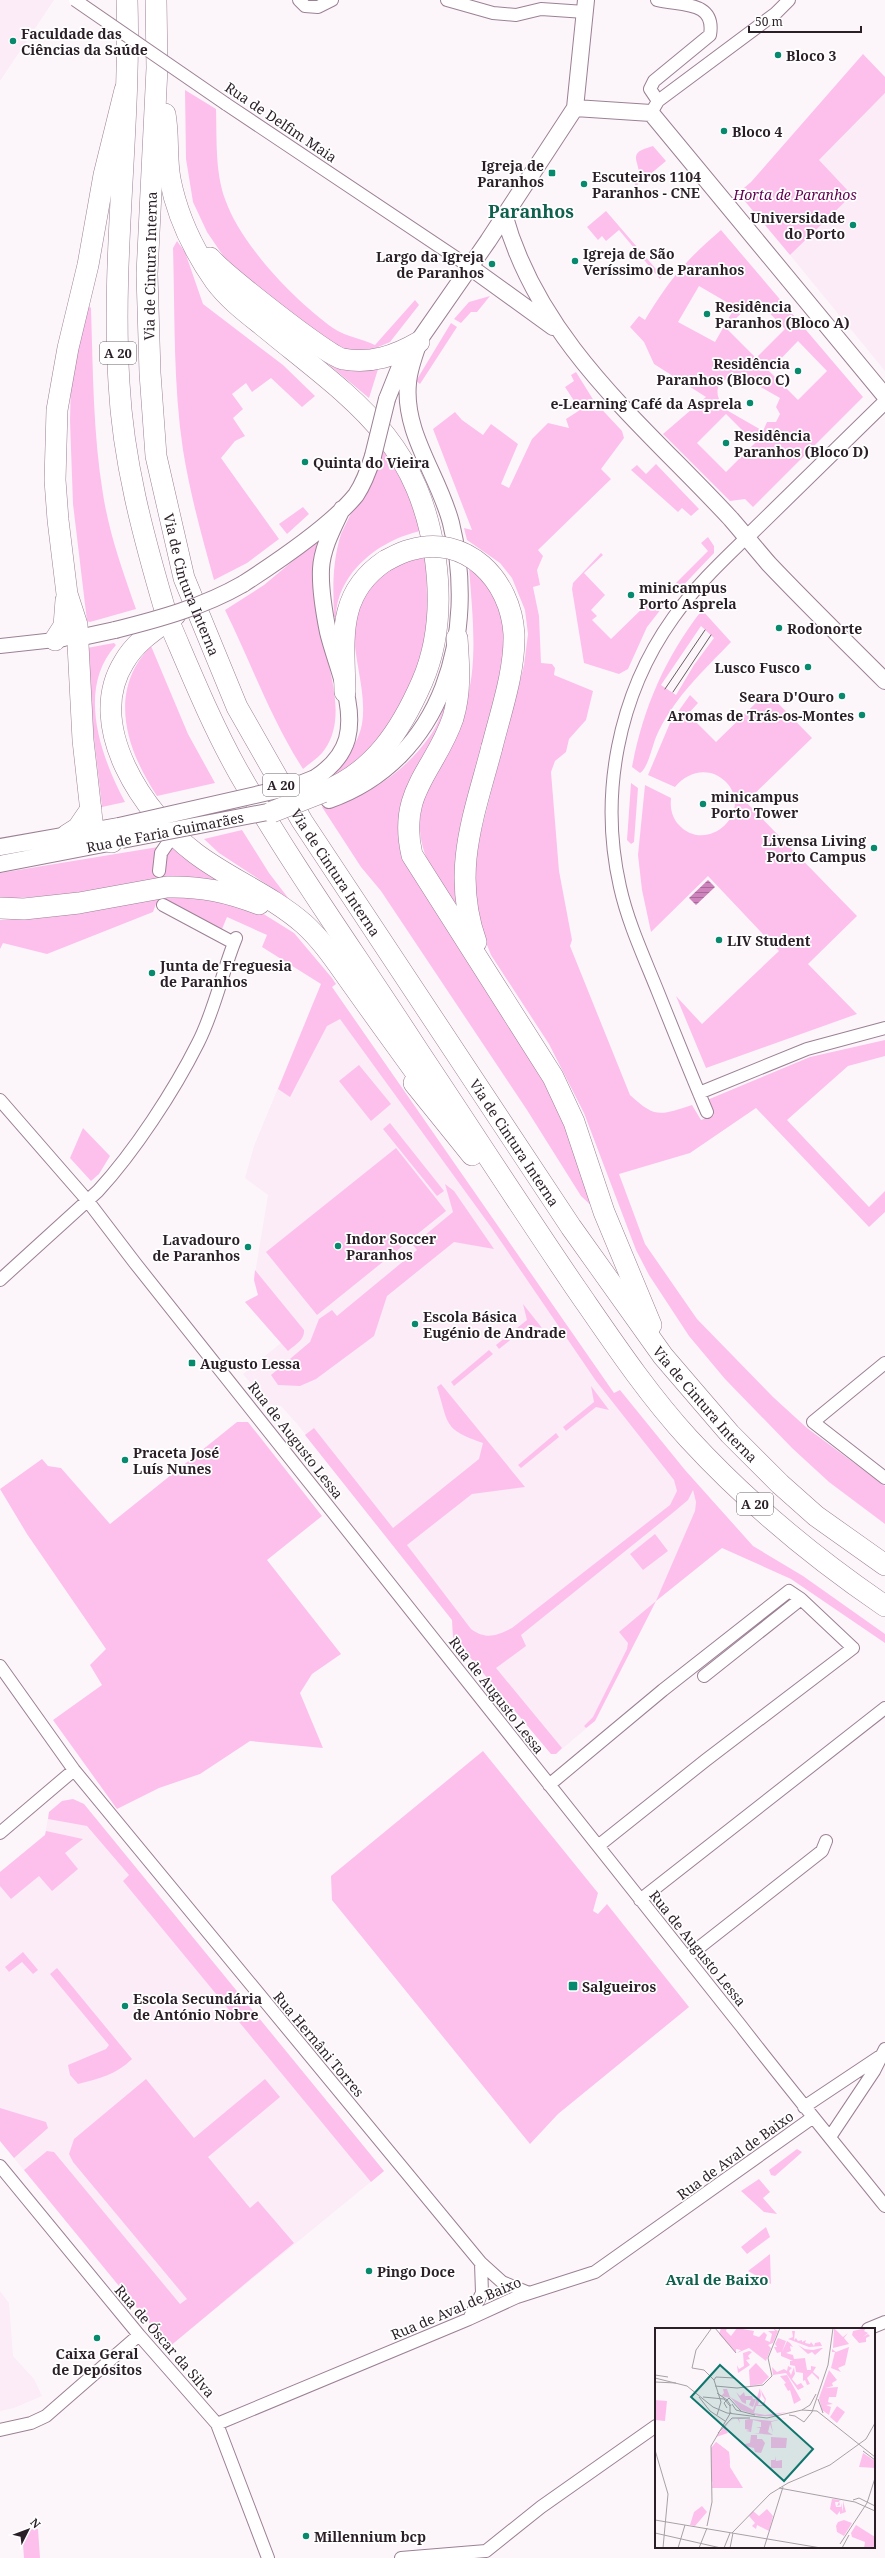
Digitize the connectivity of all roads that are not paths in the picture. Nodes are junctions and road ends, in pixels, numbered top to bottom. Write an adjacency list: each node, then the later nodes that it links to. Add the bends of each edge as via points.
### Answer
1 (75, 0): 16 (street, Rua de Delfim Maia, bridge)
2 (127, 0): 11 (highway, A 20)
3 (156, 0): 10 (highway, Via de Cintura Interna / A 20)
4 (300, 0): 5 (street, via 305,6 318,6)
5 (332, 0)
6 (447, 0): 9 (street, via 493,13 508,14)
7 (657, 0): 12 (street, via 695,5 709,19 711,27 710,35 654,81 650,89)
8 (789, 0): 12 (street, via 776,13)
9 (585, 6): 13 (main road)
10 (157, 68): 15 (highway, via 167,125 170,178); 52 (highway, Via de Cintura Interna / A 20, via 147,274 150,373 156,456 184,578 241,713 302,821 571,1227)
11 (125, 90): 23 (highway, via 104,175 88,265 68,348 58,410 55,480); 24 (highway, A 20, via 118,316 119,384 136,506)
12 (655, 107): 13 (main road); 19 (main road)
13 (575, 108): 14 (main road)
14 (504, 214): 16 (main road); 17 (main road, via 516,249)
15 (186, 230): 18 (highway, via 214,263 320,347 342,359 382,359 400,353); 31 (highway, via 202,259 231,299 320,372 383,430 415,483 430,527 437,574 438,620 427,670 405,719 379,755 355,776)
16 (470, 267): 17 (main road); 18 (main road)
17 (558, 330): 22 (main road, via 606,391 732,520)
18 (418, 342): 21 (main road, bridge, via 399,369 387,399 367,474 356,494); 26 (main road, Rua de Faria Guimarães, via 410,371 408,406 415,436 442,497 454,538 458,575)
19 (885, 396)
20 (885, 402): 22 (street)
21 (342, 509): 24 (main road, bridge, via 277,562 243,584); 30 (main road, via 322,556 322,586 328,632)
22 (746, 538): 29 (main road); 45 (street, via 695,590 659,640 627,710 612,781 613,842 624,901 638,943)
23 (66, 594): 25 (highway, via 77,625); 27 (highway, via 64,626)
24 (171, 618): 25 (main road, bridge); 36 (highway, via 144,637 124,662 112,696 112,716 117,747 132,779 150,808); 48 (highway, A 20, via 205,707 239,773 280,841)
25 (78, 638): 27 (street); 32 (highway, via 79,688)
26 (457, 638): 31 (main road, Rua de Faria Guimarães, via 445,686 413,740 375,777 355,791); 43 (highway, via 460,681 453,718 415,790 410,808 408,838 412,855 429,885)
27 (55, 640): 28 (street)
28 (0, 646)
29 (885, 681)
30 (345, 692): 31 (main road, via 348,713 346,740); 43 (highway, bridge, via 344,637 348,606 356,587 370,571 410,550 424,547 448,548 472,557 499,583 512,615 513,651 492,747 467,842 463,878 468,921)
31 (323, 790): 33 (highway, bridge); 37 (main road, Rua de Faria Guimarães, bridge, via 295,786)
32 (91, 809): 34 (highway); 35 (highway, via 78,828)
33 (271, 812): 37 (main road, Rua de Faria Guimarães, bridge)
34 (94, 830): 35 (main road, Rua de Faria Guimarães); 37 (highway, via 103,840)
35 (67, 834): 38 (main road, Rua de Faria Guimarães)
36 (174, 834): 40 (street, via 161,853); 48 (highway, via 221,871 288,912 316,935 439,1105)
37 (118, 836): 39 (main road, Rua de Faria Guimarães)
38 (0, 847)
39 (0, 864)
40 (159, 871)
41 (163, 905): 49 (street, via 236,940 195,1049 151,1121 111,1177)
42 (0, 908): 50 (highway, via 51,907 187,886 224,892 274,912 292,924 316,947 434,1110)
43 (484, 965): 52 (highway, via 553,1077 574,1122 604,1212)
44 (885, 1028): 45 (street, via 807,1049)
45 (699, 1093): 47 (street)
46 (0, 1100): 49 (street, Rua de Augusto Lessa)
47 (707, 1112)
48 (497, 1173): 50 (highway, A 20)
49 (87, 1200): 51 (street); 62 (street, Rua de Augusto Lessa)
50 (540, 1234): 57 (highway, A 20, via 643,1383 687,1436 725,1476 804,1548)
51 (0, 1280)
52 (663, 1356): 55 (highway, Via de Cintura Interna / A 20, via 730,1434 780,1484 816,1516)
53 (885, 1363): 54 (street, via 813,1422)
54 (885, 1478)
55 (885, 1565)
56 (801, 1599): 59 (street); 62 (street, via 789,1591 663,1690); 65 (street, via 853,1648 735,1733)
57 (885, 1606)
58 (0, 1666): 61 (street, Rua Hernâni Torres)
59 (704, 1676)
60 (885, 1708): 66 (street)
61 (74, 1770): 63 (street); 74 (street, Rua Hernâni Torres)
62 (549, 1785): 65 (street, Rua de Augusto Lessa)
63 (0, 1833)
64 (826, 1841): 67 (street, via 822,1851)
65 (598, 1846): 66 (street, Rua de Augusto Lessa)
66 (640, 1900): 67 (street, Rua de Augusto Lessa)
67 (687, 1957): 69 (street, Rua de Augusto Lessa)
68 (883, 2053): 69 (street); 71 (street, via 874,2072)
69 (804, 2107): 70 (street, Rua de Augusto Lessa)
70 (812, 2118): 71 (street, Rua de Augusto Lessa); 75 (street, Rua de Aval de Baixo, via 595,2272)
71 (830, 2137): 73 (street, Rua de Augusto Lessa)
72 (0, 2166): 79 (street, Rua de Óscar da Silva)
73 (885, 2206)
74 (481, 2263): 75 (street, Rua Hernâni Torres, via 502,2282); 76 (street, via 482,2293)
75 (528, 2293): 76 (street, Rua de Aval de Baixo)
76 (469, 2319): 80 (street, Rua de Aval de Baixo)
77 (885, 2322): 78 (street)
78 (870, 2328)
79 (138, 2335): 80 (street, Rua de Óscar da Silva); 82 (street, via 46,2416 31,2423)
80 (217, 2424): 84 (street, Rua de Óscar da Silva)
81 (655, 2427): 83 (street, via 541,2507)
82 (0, 2430)
83 (486, 2555): 85 (street)
84 (268, 2558)
85 (401, 2558)

